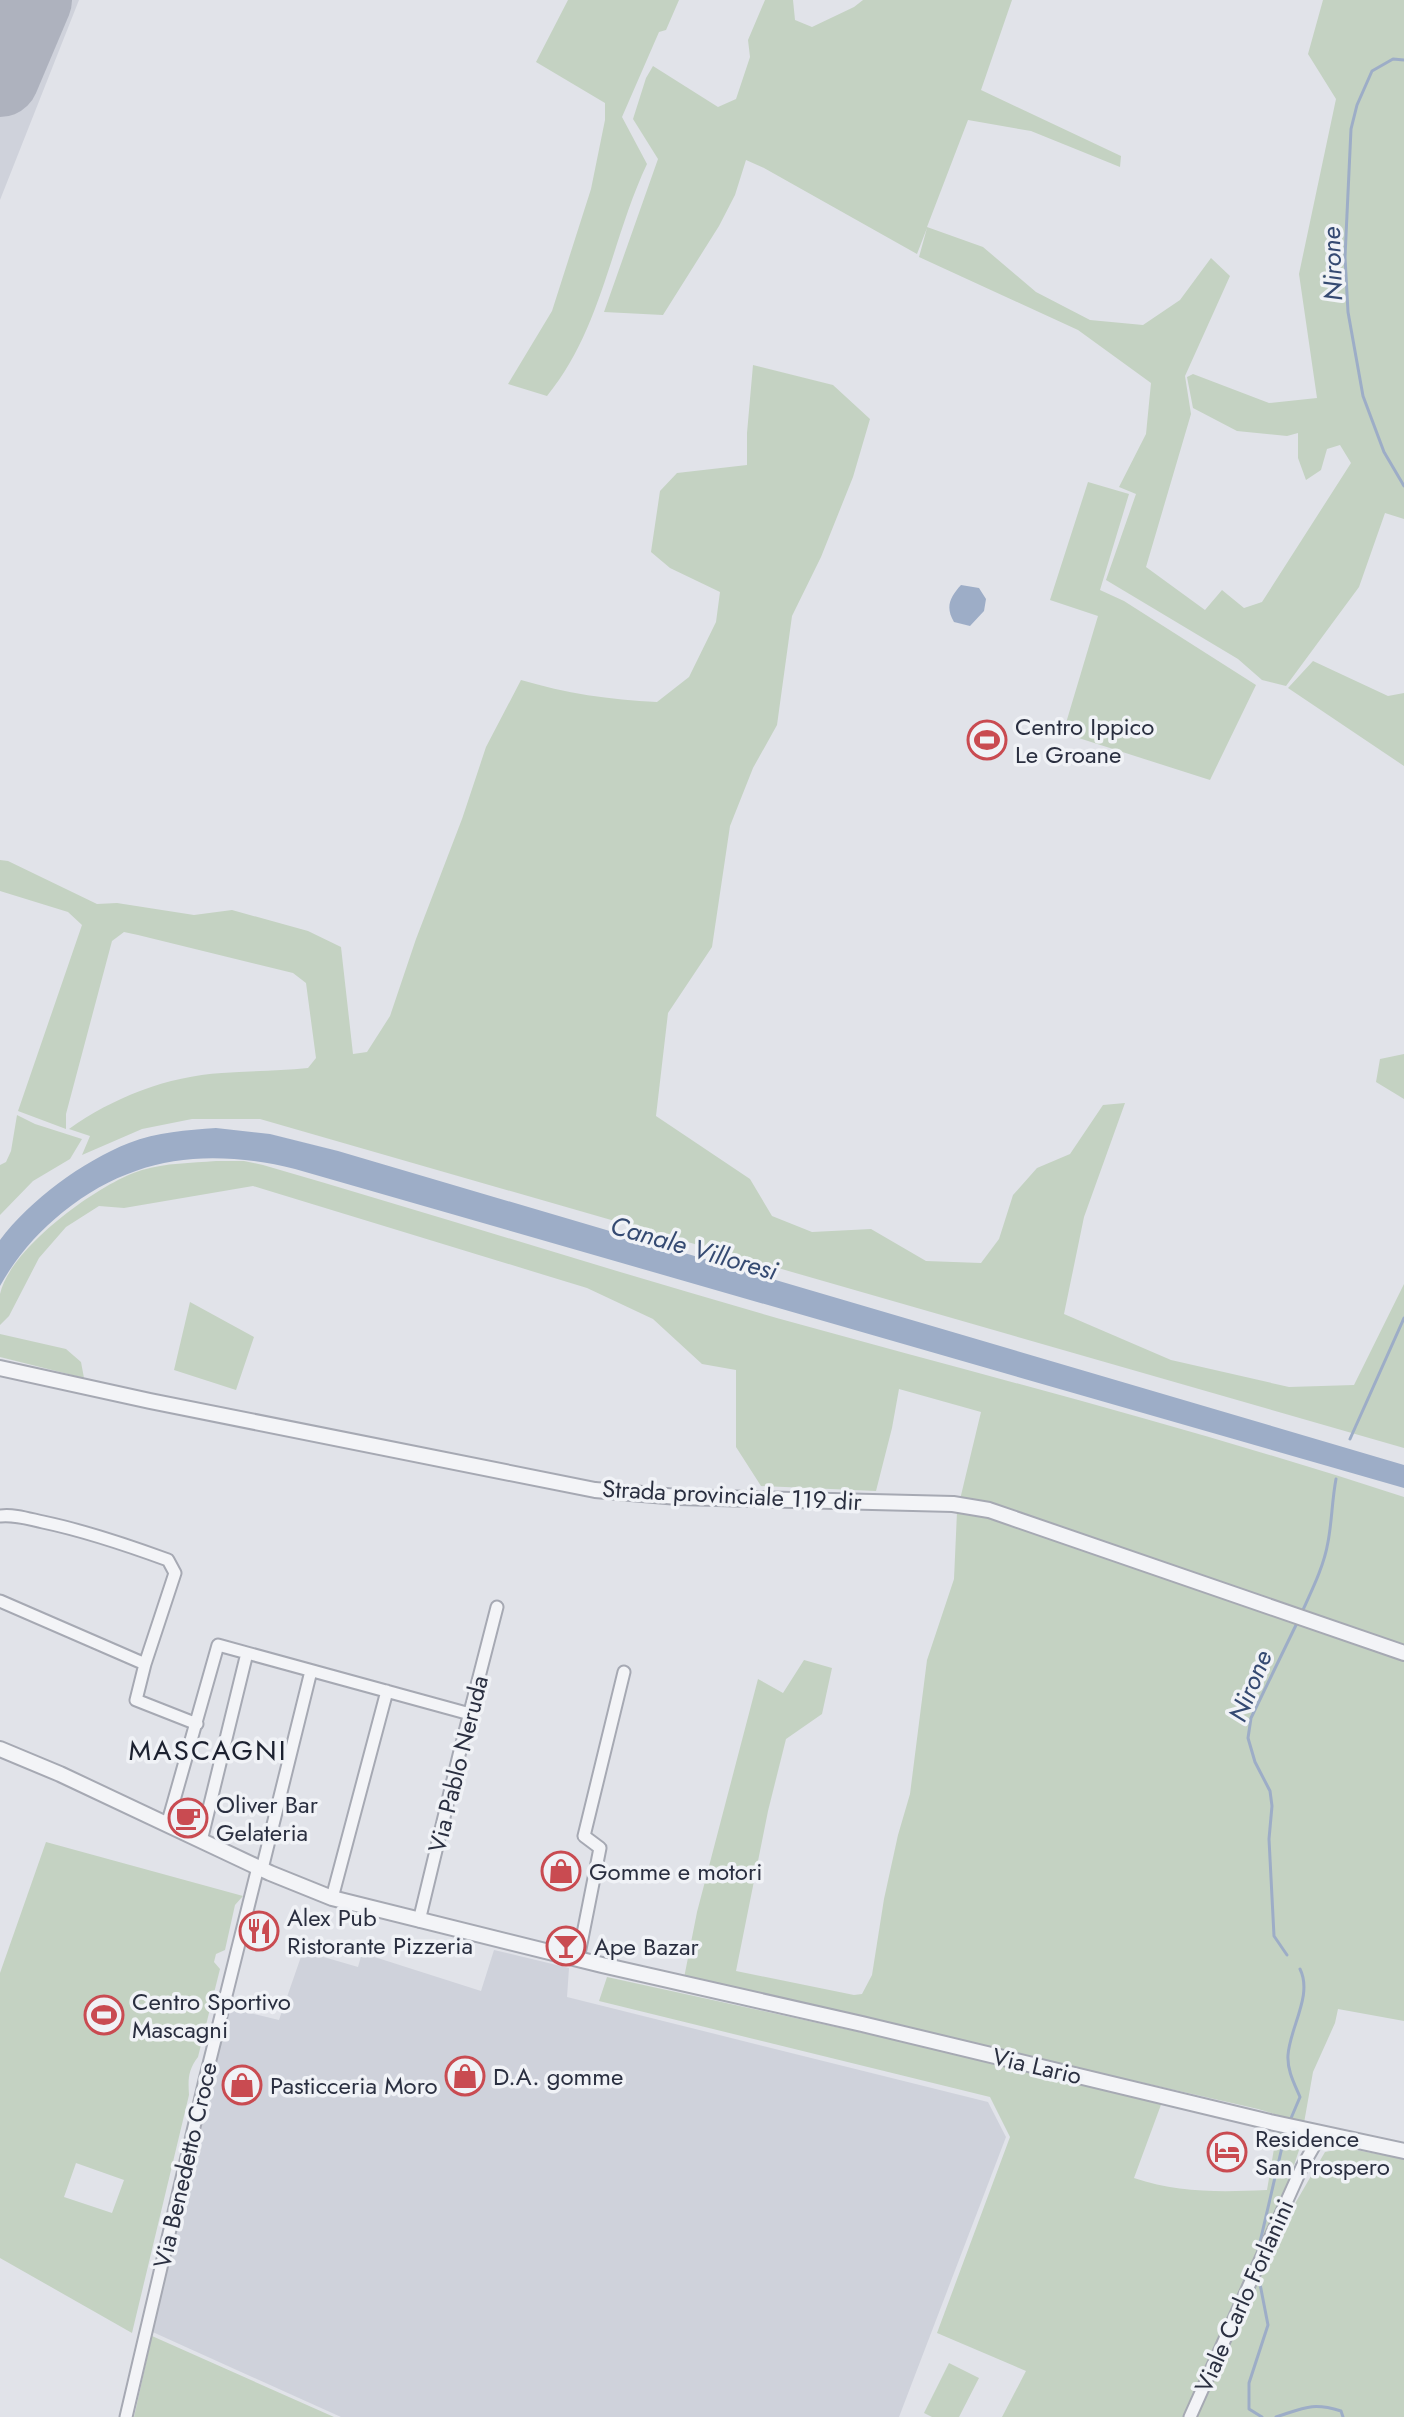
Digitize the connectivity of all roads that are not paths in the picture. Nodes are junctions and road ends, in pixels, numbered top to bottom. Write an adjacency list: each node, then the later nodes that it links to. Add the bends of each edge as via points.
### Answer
1 (0, 1368): 6 (street, Strada provinciale 119 dir, via 595,1490 953,1504 989,1510)
2 (0, 1516): 7 (street, via 106,1537 168,1560 175,1573)
3 (0, 1601): 7 (street)
4 (497, 1607): 11 (street, Via Pablo Neruda)
5 (247, 1653): 8 (street); 12 (street, via 218,1645); 15 (street)
6 (1404, 1653)
7 (145, 1664): 12 (street, via 136,1700)
8 (311, 1671): 10 (street); 16 (street, Via Benedetto Croce)
9 (624, 1672): 19 (street, via 584,1836 600,1848)
10 (387, 1691): 11 (street); 17 (street)
11 (470, 1714): 18 (street, Via Pablo Neruda)
12 (197, 1724): 14 (street)
13 (0, 1749): 14 (street, Via Lario)
14 (167, 1825): 15 (street, Via Lario)
15 (201, 1841): 16 (street, Via Lario)
16 (260, 1868): 17 (street, Via Lario); 22 (street, Via Benedetto Croce)
17 (332, 1898): 18 (street, Via Lario)
18 (419, 1921): 19 (street, Via Lario)
19 (578, 1959): 20 (street, Via Lario)
20 (1321, 2134): 21 (street, Via Lario); 23 (street, Viale Carlo Forlanini)
21 (1404, 2151)
22 (126, 2417)
23 (1190, 2417)

